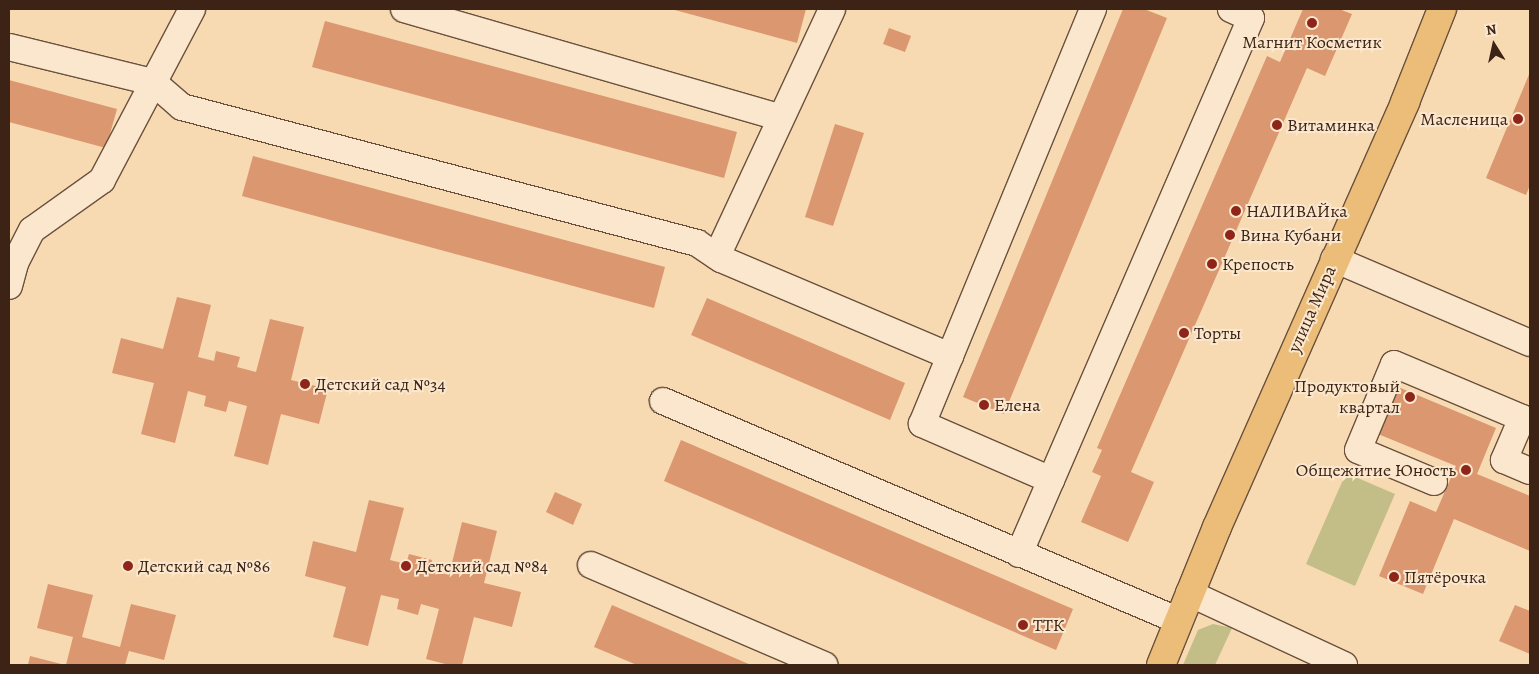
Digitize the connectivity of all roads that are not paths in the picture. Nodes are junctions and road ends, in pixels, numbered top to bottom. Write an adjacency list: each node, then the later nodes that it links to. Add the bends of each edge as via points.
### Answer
1 (192, 9): 8 (street)
2 (404, 9): 9 (street)
3 (832, 9): 9 (street)
4 (1093, 9): 14 (street)
5 (1231, 9): 17 (street, via 1252,18)
6 (1442, 9): 11 (main road, улица Мира, via 1405,102)
7 (9, 47): 8 (street)
8 (153, 82): 10 (street, via 182,107 697,243); 12 (street, via 102,180 32,230 14,263)
9 (782, 118): 10 (street)
10 (717, 256): 14 (street)
11 (1334, 259): 13 (street); 21 (main road, улица Мира)
12 (9, 286)
13 (1530, 344)
14 (950, 356): 17 (street, via 922,424)
15 (663, 401): 19 (street)
16 (1530, 471): 18 (street, via 1504,460 1522,418 1394,364 1358,450)
17 (1051, 480): 19 (street)
18 (1434, 482)
19 (1019, 554): 22 (street)
20 (591, 565): 23 (street)
21 (1189, 593): 22 (main road, улица Мира); 25 (street)
22 (1177, 620): 24 (main road, улица Мира)
23 (824, 665)
24 (1161, 665)
25 (1344, 665)

